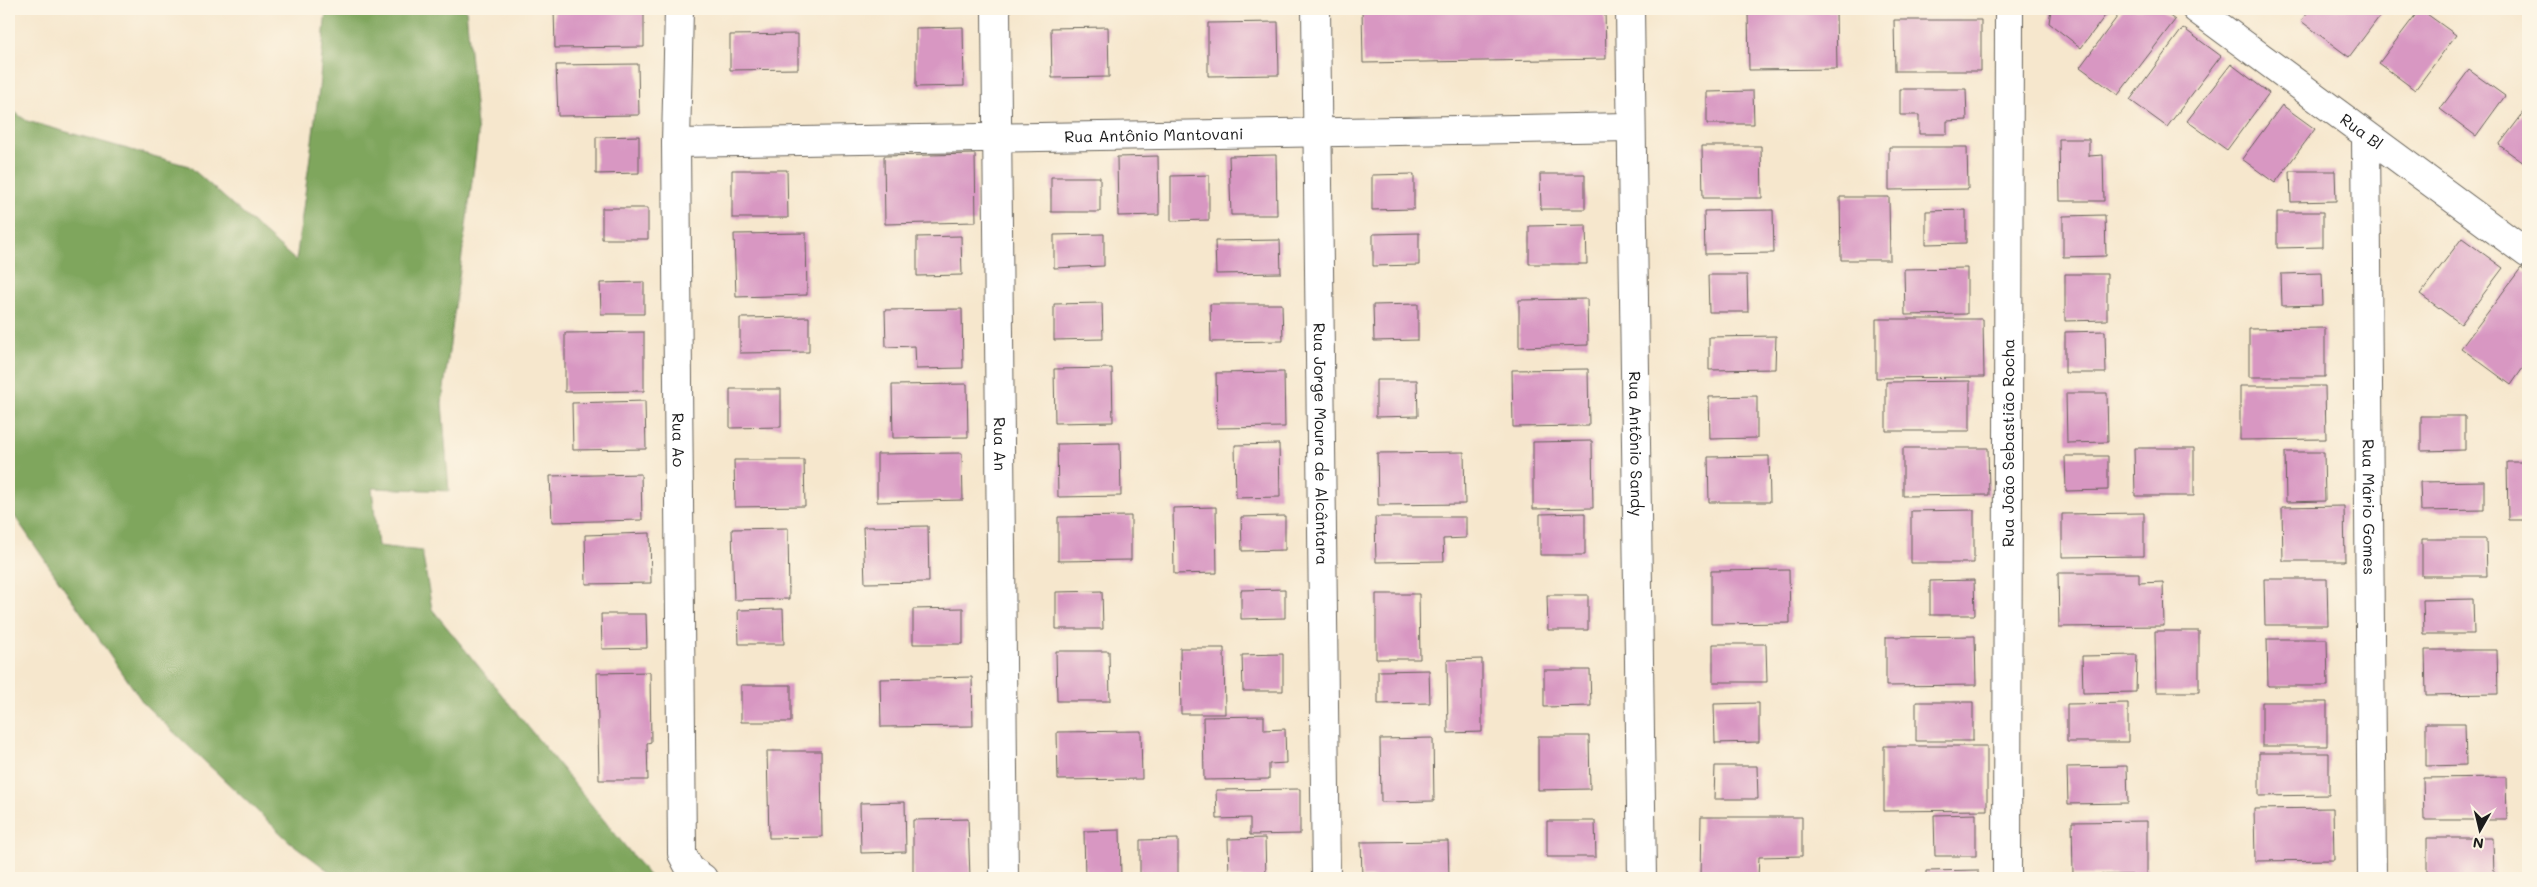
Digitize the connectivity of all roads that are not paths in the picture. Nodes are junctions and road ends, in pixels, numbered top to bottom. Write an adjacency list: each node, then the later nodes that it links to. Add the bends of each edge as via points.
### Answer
1 (679, 9): 11 (street, Rua Ao)
2 (996, 9): 10 (street, Rua An)
3 (1316, 9): 8 (street, Rua Jorge Moura de Alcântara)
4 (1630, 9): 7 (street, Rua Antônio Sandy)
5 (2009, 9): 17 (street, Rua João Sebastião Rocha)
6 (2196, 9): 9 (street, Rua Bl)
7 (1630, 127): 8 (street, Rua Antônio Mantovani); 16 (street, Rua Antônio Sandy)
8 (1318, 131): 10 (street, Rua Antônio Mantovani); 15 (street, Rua Jorge Moura de Alcântara)
9 (2366, 136): 12 (street, Rua Bl); 18 (street, Rua Mário Gomes)
10 (997, 139): 11 (street, Rua Antônio Mantovani); 14 (street, Rua An)
11 (676, 143): 13 (street, Rua Ao, via 682,854)
12 (2528, 254)
13 (697, 874)
14 (1004, 878)
15 (1326, 878)
16 (1642, 878)
17 (2007, 878)
18 (2372, 878)

